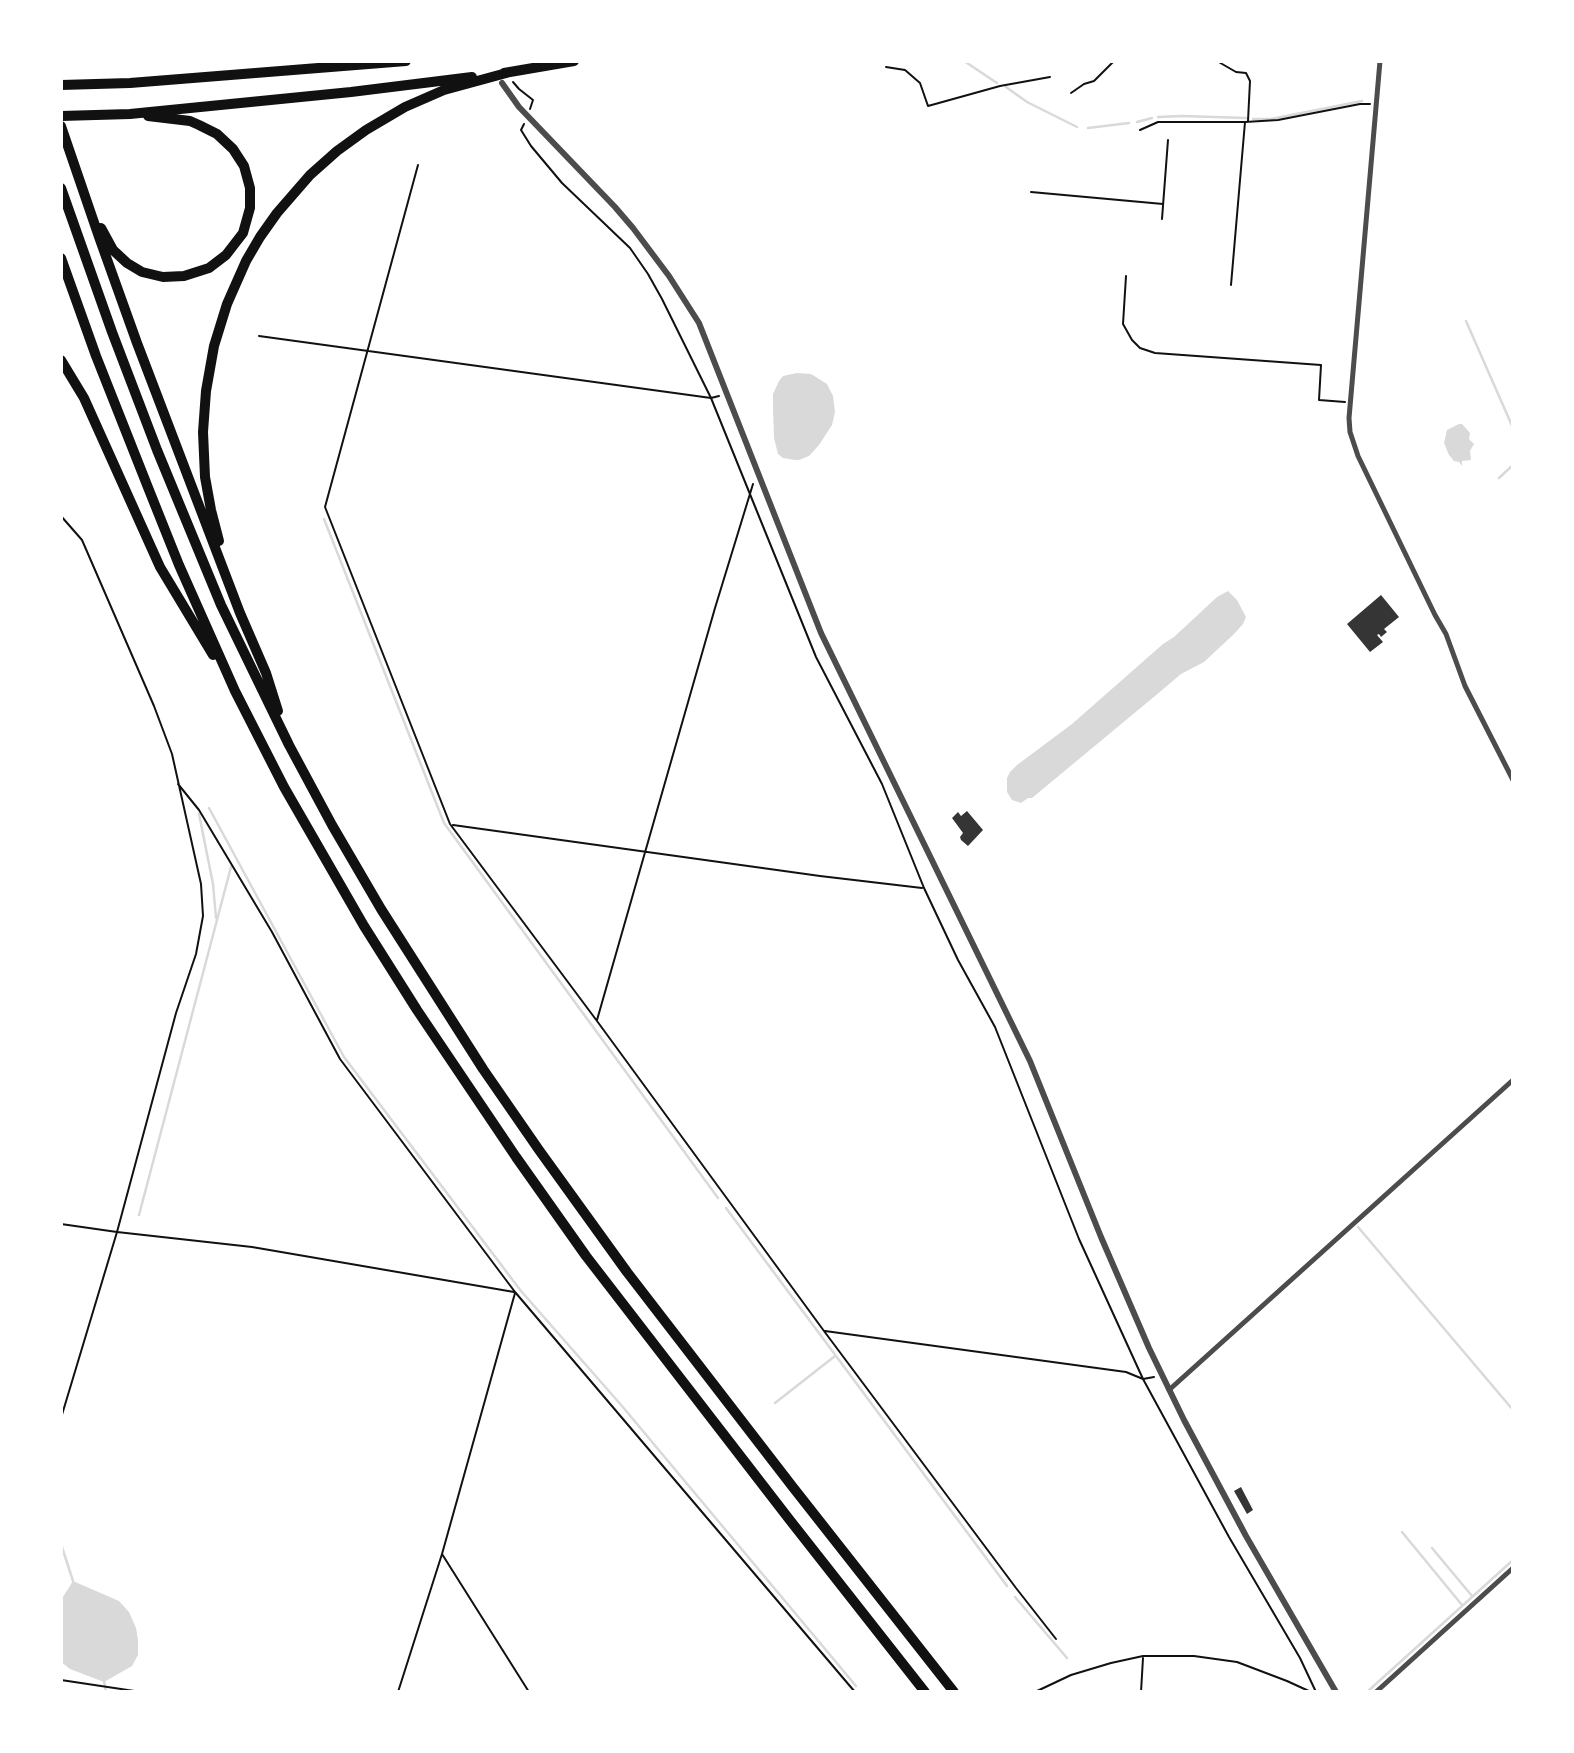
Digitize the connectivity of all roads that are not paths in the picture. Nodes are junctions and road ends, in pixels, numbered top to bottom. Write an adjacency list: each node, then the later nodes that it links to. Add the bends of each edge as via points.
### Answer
1 (406, 61): 6 (highway)
2 (574, 61): 4 (highway)
3 (1380, 61): 19 (street, via 1350,432)
4 (511, 77): 7 (highway); 16 (highway, via 456,86 417,101 349,142 299,187 246,261 218,331 204,406 206,485)
5 (502, 83): 21 (street, via 528,117 615,207 699,323 821,633 1030,1061 1110,1260)
6 (63, 85)
7 (130, 114): 8 (highway); 10 (highway, via 190,121 217,134 233,149 250,188 246,225 234,247 209,268 192,274 163,277 142,272 113,250)
8 (61, 116)
9 (61, 126): 10 (highway)
10 (81, 184): 16 (highway)
11 (61, 188): 18 (highway, via 175,496 226,616)
12 (61, 258): 14 (highway)
13 (61, 267): 14 (highway)
14 (71, 286): 17 (highway, via 122,425)
15 (61, 360): 17 (highway, via 84,398 160,567)
16 (225, 572): 18 (highway)
17 (235, 691): 23 (highway, via 358,915 516,1157 586,1256)
18 (289, 745): 24 (highway, via 409,955 539,1150 626,1272)
19 (1513, 780)
20 (1513, 1080): 21 (street)
21 (1169, 1390): 25 (street)
22 (1513, 1568): 26 (street)
23 (925, 1692)
24 (954, 1692)
25 (1336, 1692)
26 (1376, 1692)

